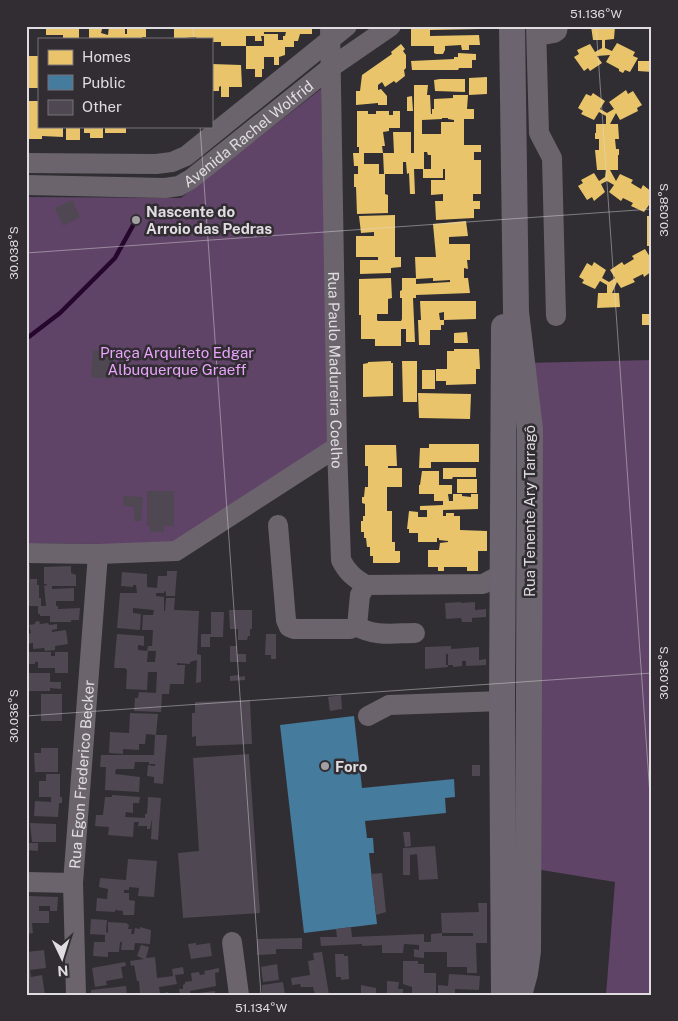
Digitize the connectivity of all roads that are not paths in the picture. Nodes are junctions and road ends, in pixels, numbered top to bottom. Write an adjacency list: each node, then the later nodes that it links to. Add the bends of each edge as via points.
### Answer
1 (391, 26): 7 (street, Avenida Rachel Wolfrid)
2 (502, 26): 17 (main road, Rua Tenente Ary Tarragô, via 504,322)
3 (512, 26): 19 (main road, Rua Tenente Ary Tarragô, via 516,312 530,429)
4 (558, 26): 6 (street, via 554,33)
5 (336, 30): 7 (street, Rua Paulo Madureira Coelho); 9 (street, Avenida Rachel Wolfrid, via 186,156 156,164)
6 (536, 31): 12 (street, via 539,133 552,158)
7 (330, 68): 11 (street, Avenida Rachel Wolfrid, via 192,179 179,186 165,188); 13 (street, Rua Paulo Madureira Coelho)
8 (26, 163): 9 (street, Avenida Rachel Wolfrid)
9 (118, 164): 11 (street)
10 (26, 184): 11 (street, Avenida Rachel Wolfrid)
11 (117, 186)
12 (556, 316)
13 (337, 447): 16 (street, via 176,551); 18 (street, Rua Paulo Madureira Coelho, via 341,560 346,571)
14 (278, 525): 20 (street, via 288,627 350,629)
15 (26, 553): 16 (street)
16 (98, 554): 25 (street, Rua Egon Frederico Becker)
17 (496, 584): 18 (street); 19 (main road); 22 (main road, Rua Tenente Ary Tarragô)
18 (366, 585): 20 (street, via 360,595)
19 (529, 585): 27 (main road, Rua Tenente Ary Tarragô)
20 (356, 626): 21 (street, via 364,631 384,634)
21 (415, 633)
22 (502, 701): 23 (street, via 389,705); 27 (main road, Rua Tenente Ary Tarragô)
23 (368, 716)
24 (26, 882): 25 (street)
25 (73, 883): 28 (street, Rua Egon Frederico Becker)
26 (232, 942): 29 (street)
27 (516, 955): 30 (main road, Rua Tenente Ary Tarragô); 31 (main road, Rua Tenente Ary Tarragô)
28 (76, 995)
29 (239, 995)
30 (504, 995)
31 (519, 995)

